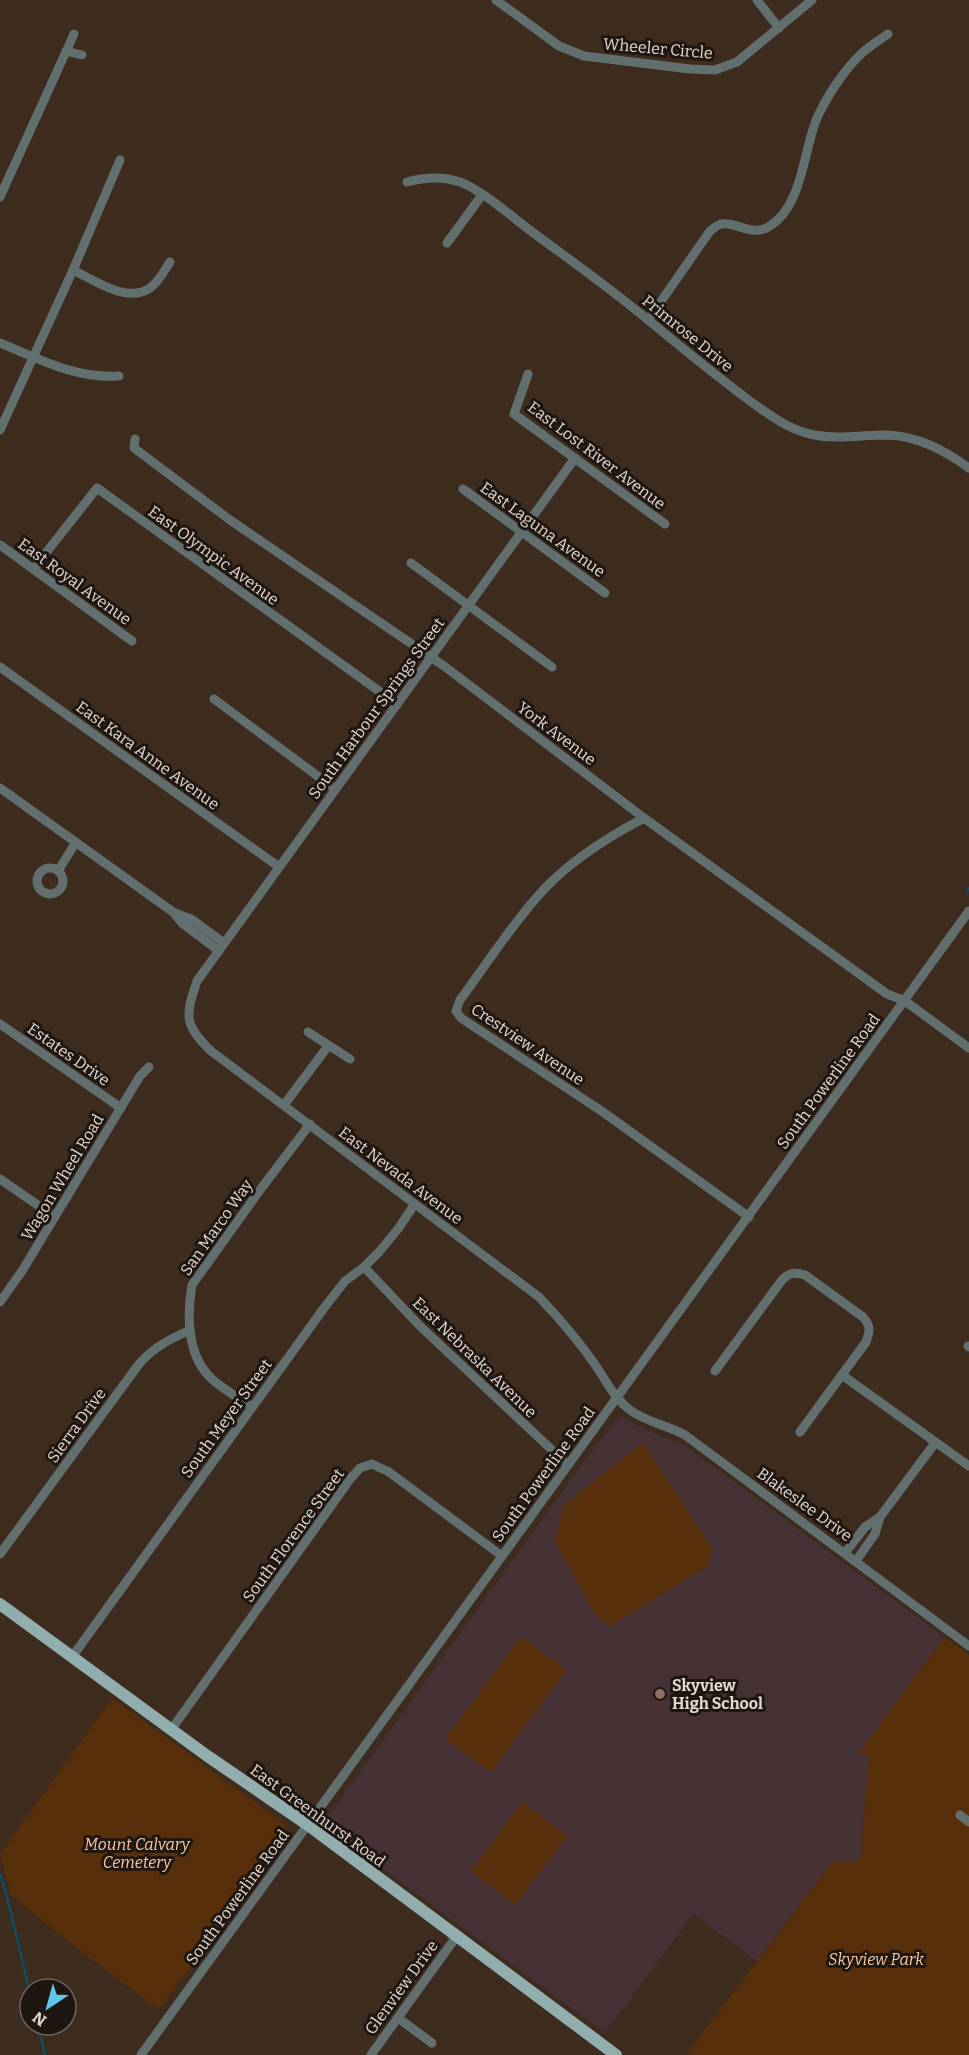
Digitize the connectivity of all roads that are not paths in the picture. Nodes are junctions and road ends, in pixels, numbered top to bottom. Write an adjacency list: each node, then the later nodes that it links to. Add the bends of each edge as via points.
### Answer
1 (496, 0): 4 (street, Wheeler Circle, via 559,46 584,56 690,69 715,70 734,63)
2 (758, 0): 4 (street)
3 (812, 0): 4 (street, Wheeler Circle)
4 (779, 28)
5 (74, 34): 7 (street)
6 (888, 34): 16 (street, via 861,54 818,116 793,201 778,219 761,230 720,224 710,231)
7 (66, 51): 8 (street); 12 (street)
8 (82, 55)
9 (120, 160): 15 (street)
10 (407, 182): 11 (street, Primrose Drive, via 436,177 461,182)
11 (482, 195): 13 (street); 16 (street, Primrose Drive)
12 (0, 197)
13 (447, 243)
14 (171, 262): 15 (street, via 148,290 128,294)
15 (73, 270): 18 (street)
16 (648, 320): 24 (street, Primrose Drive, via 782,423 832,438 888,435 925,441)
17 (0, 343): 18 (street)
18 (34, 357): 20 (street, via 82,375); 21 (street)
19 (528, 374): 23 (street, East Lost River Avenue, via 514,414)
20 (119, 376)
21 (0, 430)
22 (135, 439): 34 (street, York Avenue, via 134,448 230,520)
23 (575, 458): 26 (street, East Lost River Avenue); 27 (street, South Harbour Springs Street)
24 (969, 468)
25 (463, 489): 27 (street, East Laguna Avenue)
26 (665, 524)
27 (522, 532): 31 (street, East Laguna Avenue); 32 (street, South Harbour Springs Street)
28 (0, 544): 30 (street, East Royal Avenue)
29 (411, 563): 32 (street)
30 (34, 568): 33 (street, East Royal Avenue); 38 (street, East Olympic Avenue, via 97,488)
31 (605, 593)
32 (469, 605): 34 (street, South Harbour Springs Street); 36 (street)
33 (132, 641)
34 (431, 657): 38 (street, South Harbour Springs Street); 41 (street, York Avenue)
35 (0, 667): 43 (street, East Kara Anne Avenue)
36 (552, 667)
37 (214, 699): 40 (street)
38 (397, 704): 40 (street, South Harbour Springs Street)
39 (0, 788): 42 (street)
40 (335, 789): 43 (street, South Harbour Springs Street)
41 (644, 818): 48 (street, York Avenue, via 887,994); 61 (street, Crestview Avenue, via 605,839 537,896 460,1000 456,1011)
42 (76, 842): 44 (street); 46 (street, via 173,912 191,919)
43 (279, 867): 46 (street, South Harbour Springs Street)
44 (58, 871)
45 (969, 910): 48 (street, South Powerline Road)
46 (221, 947): 47 (street, South Harbour Springs Street)
47 (201, 976): 55 (street, East Nevada Avenue, via 188,1008 196,1036)
48 (905, 1001): 52 (street, York Avenue); 61 (street, South Powerline Road)
49 (0, 1024): 56 (street, Estates Drive)
50 (309, 1032): 51 (street)
51 (328, 1046): 53 (street); 55 (street)
52 (969, 1048)
53 (350, 1059)
54 (149, 1067): 56 (street, Wagon Wheel Road)
55 (284, 1105): 57 (street, East Nevada Avenue)
56 (121, 1108): 60 (street, Wagon Wheel Road)
57 (310, 1124): 59 (street, East Nevada Avenue); 64 (street, San Marco Way, via 192,1285)
58 (0, 1179): 60 (street)
59 (414, 1205): 62 (street, South Meyer Street); 67 (street, East Nevada Avenue, via 539,1298 567,1326)
60 (55, 1216): 63 (street, Wagon Wheel Road)
61 (749, 1217): 67 (street, South Powerline Road)
62 (364, 1267): 68 (street, South Meyer Street, via 345,1281); 71 (street, East Nebraska Avenue, via 420,1326)
63 (0, 1302)
64 (190, 1330): 68 (street, San Marco Way, via 196,1357 208,1375); 75 (street, Sierra Drive, via 148,1353)
65 (715, 1371): 66 (street, via 788,1274 797,1272 869,1323 866,1342)
66 (843, 1375): 69 (street); 70 (street)
67 (616, 1398): 71 (street, South Powerline Road); 74 (street, Blakeslee Drive, via 631,1411 685,1435)
68 (252, 1407): 80 (street, South Meyer Street)
69 (800, 1432)
70 (934, 1443): 72 (street); 73 (street)
71 (568, 1465): 76 (street, South Powerline Road)
72 (969, 1466)
73 (880, 1517): 74 (street, via 865,1527); 77 (street, via 875,1534)
74 (845, 1553): 77 (street, Blakeslee Drive)
75 (0, 1554)
76 (502, 1556): 81 (street, South Florence Street, via 389,1472 372,1464 360,1468); 84 (street, South Powerline Road)
77 (856, 1561): 79 (street, Blakeslee Drive)
78 (0, 1604): 80 (main road, East Greenhurst Road)
79 (969, 1646)
80 (72, 1657): 81 (main road, East Greenhurst Road)
81 (171, 1730): 84 (main road, East Greenhurst Road)
82 (960, 1815): 83 (street)
83 (969, 1822)
84 (308, 1825): 85 (main road, East Greenhurst Road); 88 (street, South Powerline Road)
85 (456, 1937): 86 (street, Glenview Drive); 90 (main road, East Greenhurst Road)
86 (398, 2018): 87 (street); 89 (street, Glenview Drive)
87 (432, 2043)
88 (141, 2055)
89 (371, 2055)
90 (616, 2055)

